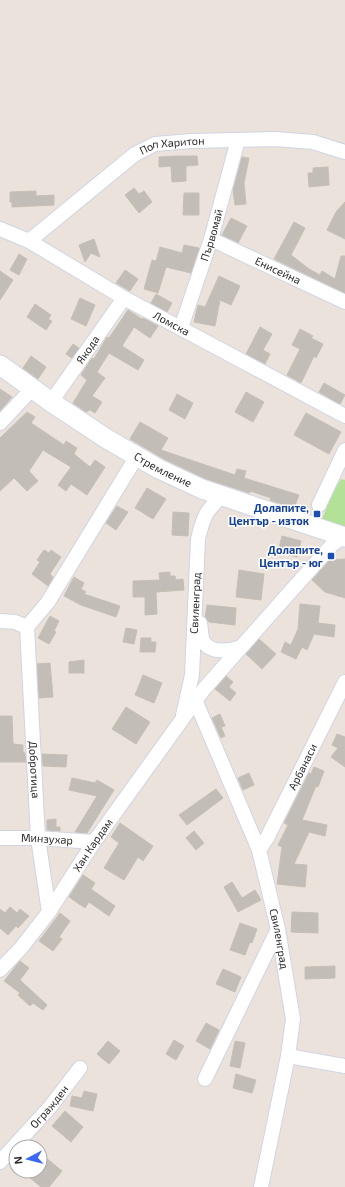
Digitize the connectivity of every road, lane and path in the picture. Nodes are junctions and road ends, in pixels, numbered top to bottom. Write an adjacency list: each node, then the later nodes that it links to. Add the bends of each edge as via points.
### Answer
1 (238, 140): 2 (street, Поп Харитон, via 313,142); 4 (street, Първомай); 5 (street, Поп Харитон, via 155,144 135,154)
2 (345, 152)
3 (0, 229): 5 (street, Ломска)
4 (211, 239): 7 (street, Енисейна); 8 (street, Първомай)
5 (29, 241): 6 (street, Ломска)
6 (124, 298): 8 (street, Ломска); 11 (street, Якода)
7 (345, 302)
8 (181, 328): 12 (street, Ломска)
9 (0, 365): 10 (street, Стремление)
10 (32, 388): 11 (street, Стремление); 13 (street)
11 (51, 402): 15 (street, Стремление)
12 (345, 416)
13 (0, 423)
14 (345, 450): 17 (street)
15 (137, 456): 16 (street, Стремление, via 195,486); 21 (street, via 48,602)
16 (223, 496): 18 (street, Стремление); 19 (street, Свиленград, via 213,504 203,519 198,539)
17 (319, 504)
18 (344, 537): 22 (street, Хан Кардам, via 333,544)
19 (194, 603): 22 (street, via 203,641 209,647 225,651); 25 (street, Свиленград, via 192,675)
20 (0, 621): 21 (street, via 15,622)
21 (27, 627): 27 (street, Добротица)
22 (241, 648): 24 (street, Хан Кардам, via 204,689)
23 (345, 682): 29 (street, Арбанаси)
24 (196, 702): 25 (street, Хан Кардам); 29 (street, Свиленград)
25 (183, 718): 28 (street, Хан Кардам)
26 (0, 838): 27 (street, Минзухар)
27 (38, 838): 28 (street, Минзухар); 30 (street, Добротица)
28 (94, 842): 30 (street, Хан Кардам)
29 (259, 850): 31 (street, Свиленград)
30 (49, 912): 32 (street, Хан Кардам)
31 (278, 930): 33 (street, Свиленград, via 293,1019); 36 (street)
32 (0, 970)
33 (288, 1056): 34 (street); 38 (street, Свиленград)
34 (345, 1066)
35 (80, 1068): 37 (street, Огражден, via 50,1107)
36 (206, 1079)
37 (0, 1162)
38 (262, 1187)

